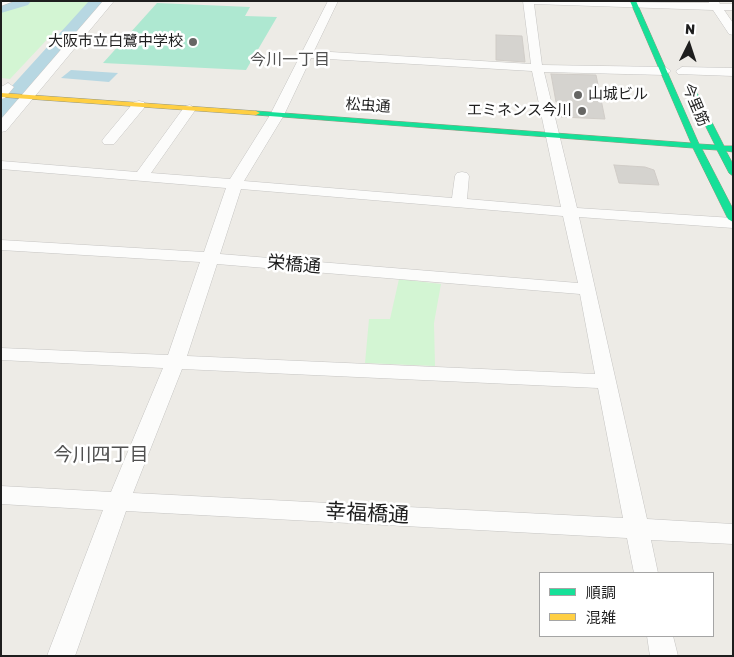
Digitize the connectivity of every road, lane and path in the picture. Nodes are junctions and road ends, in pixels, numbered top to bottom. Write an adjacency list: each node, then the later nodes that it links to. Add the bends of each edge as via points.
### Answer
1 (8, 1): 7 (street)
2 (109, 1): 18 (street)
3 (334, 1): 12 (street)
4 (528, 1): 5 (street); 14 (street)
5 (634, 3): 6 (street); 15 (street, 今里筋)
6 (648, 3): 8 (street); 10 (street)
7 (1, 4)
8 (714, 4): 9 (street); 11 (street)
9 (733, 7)
10 (654, 16)
11 (733, 32)
12 (308, 54): 14 (street); 21 (street)
13 (680, 67): 16 (street); 25 (street, 今里筋)
14 (537, 68): 15 (street); 23 (street)
15 (665, 71): 24 (street, 今里筋)
16 (733, 72)
17 (4, 91): 18 (street, 松虫通)
18 (32, 93): 19 (street, 松虫通); 21 (street, 松虫通); 22 (street)
19 (139, 105): 20 (street, 松虫通); 27 (street)
20 (190, 109): 21 (street, 松虫通); 33 (street)
21 (279, 111): 23 (street, 松虫通); 35 (street)
22 (1, 128)
23 (550, 129): 24 (street, 松虫通); 28 (street, 松虫通); 37 (street)
24 (692, 136): 25 (street, 松虫通); 28 (street, 今里筋)
25 (714, 137): 26 (street, 松虫通); 29 (street, 今里筋)
26 (733, 138)
27 (109, 141)
28 (697, 147): 29 (street, 松虫通); 38 (street, 今里筋)
29 (720, 148): 30 (street, 松虫通); 32 (street, 今里筋)
30 (733, 149)
31 (1, 165): 33 (street)
32 (733, 173)
33 (141, 176): 35 (street)
34 (462, 176): 36 (street)
35 (235, 184): 36 (street); 41 (street)
36 (459, 203): 37 (street)
37 (570, 212): 39 (street); 42 (street)
38 (733, 219)
39 (733, 223)
40 (1, 245): 41 (street, 栄橋通)
41 (211, 258): 42 (street, 栄橋通); 44 (street)
42 (587, 290): 45 (street)
43 (1, 354): 44 (street)
44 (175, 362): 45 (street); 47 (street)
45 (605, 381): 48 (street)
46 (1, 495): 47 (street, 幸福橋通)
47 (118, 502): 48 (street, 幸福橋通); 52 (street)
48 (635, 528): 49 (street, 幸福橋通); 50 (street)
49 (733, 534)
50 (646, 572)
51 (660, 637): 53 (street)
52 (61, 656)
53 (664, 656)

